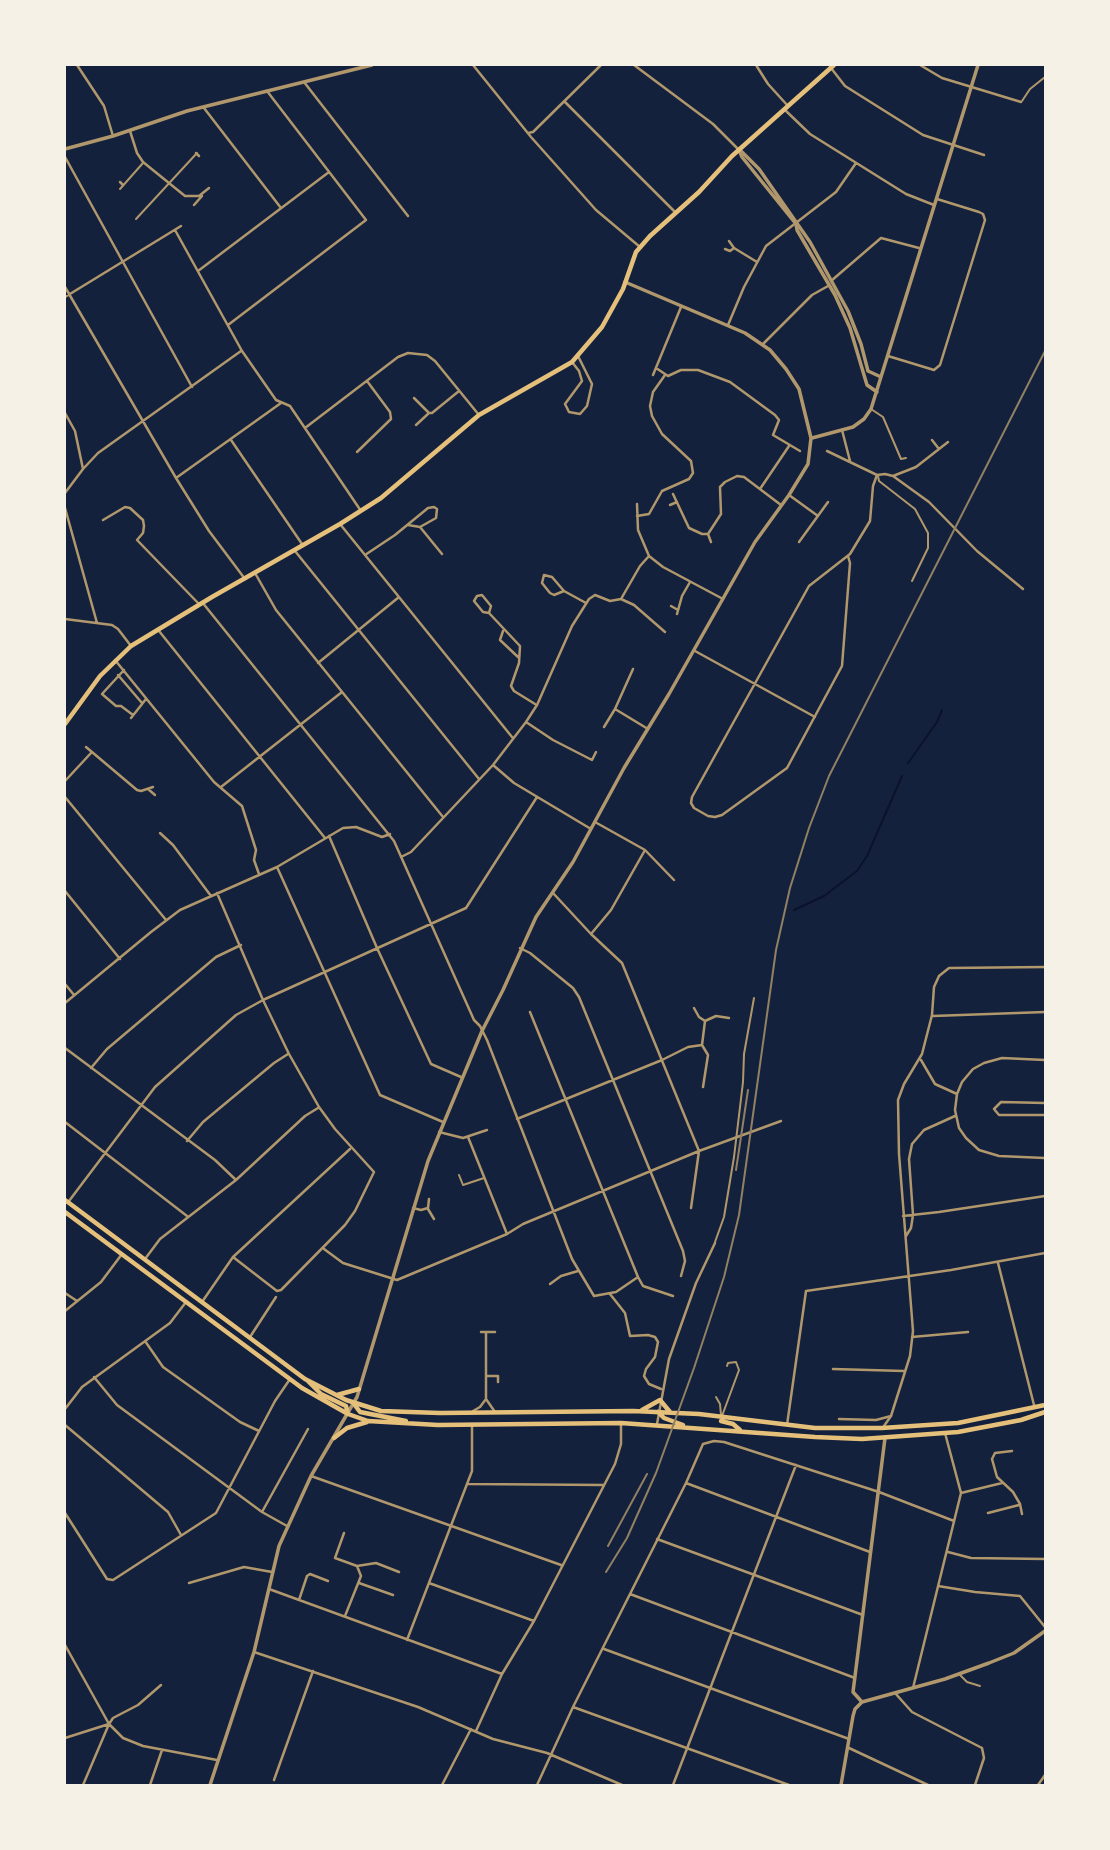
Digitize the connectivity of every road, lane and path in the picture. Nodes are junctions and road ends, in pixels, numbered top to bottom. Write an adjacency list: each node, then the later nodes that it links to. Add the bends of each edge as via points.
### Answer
1 (77, 65): 21 (street, via 104,106)
2 (372, 65): 9 (street)
3 (473, 65): 20 (street)
4 (601, 65): 15 (street)
5 (634, 65): 24 (street, via 713,124)
6 (756, 65): 18 (street)
7 (920, 65): 13 (street)
8 (978, 65): 13 (street)
9 (363, 66): 12 (street)
10 (832, 66): 18 (main road); 22 (street, via 850,90 923,135)
11 (1045, 77): 16 (lane)
12 (304, 82): 14 (street); 40 (street)
13 (971, 87): 16 (street); 22 (street)
14 (267, 91): 17 (street); 30 (street)
15 (564, 101): 20 (street); 39 (street)
16 (1021, 102)
17 (204, 107): 19 (street); 38 (street)
18 (787, 108): 24 (main road); 29 (street, via 810,134)
19 (130, 131): 21 (street); 28 (street)
20 (528, 133): 46 (street, via 596,210)
21 (113, 136): 23 (street)
22 (953, 145): 26 (street); 35 (street)
23 (65, 149)
24 (739, 150): 39 (main road); 42 (street)
25 (197, 154): 31 (lane)
26 (984, 155)
27 (65, 157): 50 (street)
28 (143, 162): 31 (street); 32 (lane)
29 (856, 163): 37 (street, via 906,194); 42 (street, via 836,192)
30 (329, 172): 38 (street); 60 (street, via 366,220)
31 (169, 184): 34 (street, via 185,197); 41 (lane)
32 (121, 185)
33 (209, 188): 34 (street)
34 (204, 193): 36 (street)
35 (937, 199): 37 (street); 65 (street, via 985,217 951,329 937,368)
36 (194, 205)
37 (935, 205): 48 (street)
38 (281, 208): 52 (street)
39 (676, 213): 46 (main road)
40 (408, 216)
41 (136, 219)
42 (796, 224): 51 (street, via 766,246); 53 (street); 55 (street)
43 (181, 226): 44 (street)
44 (175, 230): 50 (street); 52 (street)
45 (729, 241): 47 (street)
46 (640, 247): 54 (main road)
47 (734, 248): 49 (street); 51 (street)
48 (921, 248): 53 (street, via 881,238); 65 (street)
49 (725, 249)
50 (123, 262): 57 (street); 73 (street)
51 (757, 262): 61 (street)
52 (198, 271): 60 (street)
53 (832, 279): 55 (street); 68 (street, via 855,326)
54 (625, 282): 59 (street); 64 (main road, via 602,327)
55 (829, 285): 62 (street, via 812,295); 68 (street)
56 (65, 287): 57 (street)
57 (69, 294): 58 (street); 82 (street)
58 (65, 297)
59 (682, 305): 61 (street); 67 (street)
60 (228, 325): 63 (street)
61 (728, 325): 62 (street)
62 (762, 344): 86 (street, via 799,389)
63 (242, 351): 73 (street); 77 (street)
64 (578, 356): 66 (main road); 66 (street, via 592,384 587,406 580,414 569,412 565,404 582,381)
65 (888, 356): 71 (street)
66 (572, 362): 81 (main road)
67 (656, 368): 69 (street); 70 (street)
68 (866, 371): 71 (street); 75 (street, via 867,385)
69 (653, 375)
70 (665, 375): 90 (street, via 698,370 730,382 775,415 779,420 773,435); 112 (street, via 653,392 652,416 662,434 691,461 694,473 662,491 651,513)
71 (881, 377): 75 (street)
72 (367, 381): 74 (street, via 398,357 418,352 435,361); 84 (street); 93 (street, via 391,416)
73 (192, 387): 82 (street)
74 (459, 391): 80 (street); 81 (street)
75 (877, 392): 78 (street)
76 (414, 398): 80 (street)
77 (281, 403): 84 (street, via 290,405); 87 (street)
78 (871, 409): 85 (street, via 860,423); 95 (lane, via 883,417 901,459)
79 (65, 413): 97 (street, via 75,431)
80 (429, 413): 83 (street)
81 (479, 415): 111 (main road)
82 (143, 423): 97 (street, via 98,453); 100 (street)
83 (416, 425)
84 (305, 428): 111 (street)
85 (842, 430): 86 (street); 96 (street)
86 (811, 438): 104 (street, via 808,464)
87 (231, 440): 100 (street); 121 (street)
88 (932, 440): 91 (street)
89 (948, 442): 91 (street)
90 (789, 446): 92 (street); 101 (street)
91 (939, 449): 99 (street, via 916,467)
92 (800, 451)
93 (356, 452)
94 (827, 452): 96 (street)
95 (906, 458)
96 (851, 463): 98 (street)
97 (83, 469): 102 (street)
98 (877, 475): 99 (street); 126 (street, via 870,521); 129 (lane, via 915,509 926,526 928,548)
99 (892, 476): 131 (street, via 929,502)
100 (176, 478): 128 (street)
101 (760, 489): 109 (street); 118 (street, via 742,476 723,483 721,514)
102 (65, 494)
103 (673, 494): 105 (street)
104 (789, 495): 109 (street); 113 (street)
105 (677, 502): 108 (street); 118 (street, via 689,528)
106 (828, 502): 113 (street)
107 (637, 503): 112 (street)
108 (670, 505)
109 (782, 505): 135 (street)
110 (65, 508): 141 (street)
111 (361, 511): 115 (main road)
112 (637, 516): 125 (street)
113 (818, 516): 120 (street)
114 (103, 520): 136 (street, via 130,508 143,520 143,533 137,540)
115 (340, 524): 121 (main road); 124 (street)
116 (408, 525): 117 (street); 117 (street, via 429,508 437,509 436,518); 124 (street)
117 (421, 527): 123 (street)
118 (708, 534): 119 (street)
119 (711, 542)
120 (799, 542)
121 (304, 546): 122 (main road)
122 (295, 551): 127 (main road); 143 (street)
123 (442, 554)
124 (365, 555): 133 (street)
125 (649, 556): 130 (street); 134 (street)
126 (848, 556): 154 (street, via 809,586); 160 (street, via 842,666)
127 (255, 573): 128 (main road); 150 (street, via 276,610)
128 (245, 579): 136 (main road)
129 (912, 581)
130 (690, 582): 135 (street); 138 (street, via 678,612)
131 (1023, 589)
132 (564, 592): 132 (street, via 550,593 542,583 544,575 552,577); 137 (street)
133 (399, 597): 143 (street); 166 (street)
134 (621, 599): 137 (street, via 592,596); 145 (street)
135 (723, 600): 147 (street)
136 (201, 603): 142 (main road); 163 (street)
137 (586, 603): 158 (street)
138 (671, 606)
139 (489, 613): 139 (street, via 474,601 477,596 482,595 491,606); 144 (street)
140 (65, 619): 141 (street)
141 (97, 623): 146 (street, via 118,629)
142 (157, 629): 146 (main road); 170 (street)
143 (360, 630): 150 (street); 172 (street)
144 (503, 631): 148 (street, via 500,640); 148 (street, via 520,646)
145 (665, 632)
146 (131, 646): 149 (main road)
147 (695, 651): 154 (street); 165 (street)
148 (518, 657): 158 (street, via 512,688)
149 (115, 660): 152 (street); 162 (main road)
150 (318, 663): 155 (street)
151 (633, 669): 159 (street)
152 (124, 670): 153 (street); 156 (street)
153 (118, 676): 157 (street); 157 (street, via 102,694 132,716)
154 (755, 684): 160 (street); 160 (street, via 692,797 694,808 708,816 722,815 787,768)
155 (342, 691): 163 (street); 180 (street)
156 (146, 699): 157 (street); 175 (street)
157 (142, 703)
158 (537, 705): 161 (street)
159 (615, 709): 164 (street); 165 (street)
160 (816, 717)
161 (526, 722): 166 (street); 168 (street, via 592,760)
162 (65, 724)
163 (301, 724): 170 (street); 184 (street)
164 (604, 727)
165 (648, 729): 181 (street)
166 (513, 738): 171 (street)
167 (86, 747): 169 (street)
168 (596, 752)
169 (92, 753): 173 (street); 176 (street, via 137,790)
170 (260, 757): 175 (street); 185 (street)
171 (493, 765): 172 (street); 179 (street)
172 (479, 779): 180 (street)
173 (65, 781)
174 (153, 787): 176 (street)
175 (221, 787): 189 (street, via 246,813)
176 (148, 789): 177 (street)
177 (155, 795)
178 (65, 797): 195 (street)
179 (537, 797): 182 (street); 196 (street, via 466,908)
180 (444, 818): 187 (street)
181 (595, 822): 182 (street); 186 (street)
182 (591, 829): 193 (street)
183 (160, 833): 194 (street)
184 (390, 834): 185 (street, via 377,836 351,826); 187 (street)
185 (327, 837): 188 (street); 199 (street)
186 (645, 850): 190 (street); 197 (street, via 611,910)
187 (401, 857): 196 (street)
188 (277, 867): 189 (street); 203 (street)
189 (259, 875): 192 (street)
190 (674, 880)
191 (65, 891): 201 (street)
192 (217, 893): 194 (street); 198 (street)
193 (554, 893): 197 (street); 200 (street)
194 (211, 895): 195 (street)
195 (166, 920): 201 (street)
196 (432, 925): 199 (street); 215 (street)
197 (591, 934): 220 (street, via 622,963)
198 (241, 945): 207 (street); 222 (street, via 216,957 107,1049)
199 (377, 948): 203 (street); 223 (street, via 431,1064)
200 (520, 948): 215 (street); 224 (street, via 573,988)
201 (120, 959): 205 (street)
202 (1045, 967): 212 (street, via 949,968 934,986)
203 (326, 972): 207 (street); 236 (street, via 381,1097)
204 (65, 984): 205 (street)
205 (74, 995): 208 (street)
206 (754, 998): 264 (lane, via 734,1157)
207 (263, 1000): 218 (street); 229 (street, via 236,1015)
208 (65, 1003)
209 (694, 1008): 214 (street)
210 (530, 1012): 227 (street)
211 (1045, 1012): 212 (street)
212 (932, 1015): 219 (street)
213 (729, 1018): 214 (street, via 716,1016)
214 (705, 1021): 216 (street)
215 (482, 1031): 223 (street); 233 (street)
216 (702, 1045): 220 (street, via 688,1046); 225 (street, via 708,1055)
217 (65, 1048): 222 (street)
218 (289, 1054): 230 (street); 240 (street, via 203,1122)
219 (919, 1059): 226 (street, via 935,1084); 259 (street, via 898,1100)
220 (662, 1060): 224 (street); 242 (street)
221 (1045, 1060): 226 (street, via 1002,1058 984,1063 968,1074)
222 (91, 1068): 229 (street)
223 (461, 1077): 236 (street)
224 (613, 1080): 227 (street); 245 (street)
225 (703, 1087)
226 (957, 1094): 232 (street)
227 (565, 1100): 233 (street); 249 (street)
228 (1045, 1103): 231 (street, via 1001,1102 994,1108 999,1115)
229 (140, 1105): 240 (street); 243 (street)
230 (319, 1107): 241 (street); 248 (street)
231 (1045, 1115)
232 (956, 1116): 244 (street, via 966,1138 979,1150 999,1156); 258 (street, via 924,1130 912,1144)
233 (517, 1119): 256 (street)
234 (781, 1121): 242 (street)
235 (65, 1122): 243 (street)
236 (443, 1122): 238 (street)
237 (487, 1129): 239 (street)
238 (439, 1132): 239 (street); 253 (street)
239 (468, 1137): 247 (street)
240 (187, 1141): 248 (street)
241 (351, 1148): 265 (street, via 373,1174 350,1219); 268 (street)
242 (699, 1151): 245 (street); 255 (street)
243 (105, 1152): 252 (street); 260 (street)
244 (1045, 1158)
245 (650, 1172): 249 (street); 272 (street, via 683,1251)
246 (459, 1175): 247 (lane, via 463,1185)
247 (484, 1178): 262 (street)
248 (236, 1180): 260 (street)
249 (602, 1192): 256 (street); 274 (street)
250 (1045, 1196): 258 (street)
251 (429, 1199): 254 (street)
252 (66, 1201): 269 (main road)
253 (413, 1208): 254 (street); 275 (street)
254 (428, 1208): 261 (street)
255 (691, 1208)
256 (555, 1211): 262 (street); 271 (street)
257 (65, 1212): 267 (main road)
258 (912, 1215): 259 (street); 263 (street, via 911,1228)
259 (903, 1216): 263 (street)
260 (188, 1217): 269 (street, via 160,1239)
261 (434, 1219)
262 (507, 1234): 275 (street)
263 (904, 1237): 273 (street)
264 (715, 1243): 301 (street, via 696,1283)
265 (324, 1249): 268 (street, via 277,1291); 275 (street, via 343,1263)
266 (1045, 1253): 270 (street)
267 (122, 1254): 281 (street, via 101,1282); 282 (main road)
268 (233, 1257): 283 (street)
269 (145, 1259): 283 (main road)
270 (997, 1262): 273 (street); 308 (street)
271 (578, 1270): 276 (street); 278 (street, via 594,1296)
272 (681, 1276)
273 (909, 1276): 290 (street); 327 (street, via 806,1291)
274 (638, 1277): 278 (street); 279 (street, via 643,1286)
275 (392, 1279): 300 (street)
276 (550, 1284)
277 (65, 1293): 281 (street)
278 (610, 1294): 301 (street, via 625,1313 630,1336 648,1335 658,1342 644,1376 649,1384)
279 (673, 1296)
280 (276, 1297): 289 (street)
281 (77, 1301): 284 (street)
282 (186, 1302): 291 (street, via 170,1323); 297 (main road)
283 (202, 1302): 289 (main road)
284 (65, 1311)
285 (481, 1332): 288 (street)
286 (495, 1332): 288 (street)
287 (968, 1332): 290 (street)
288 (486, 1333): 295 (street)
289 (250, 1337): 298 (main road)
290 (912, 1337): 294 (street)
291 (145, 1341): 296 (street); 333 (street, via 163,1367)
292 (727, 1366): 318 (lane, via 736,1362 739,1370)
293 (833, 1369): 294 (street)
294 (904, 1371): 317 (street)
295 (486, 1376): 299 (street, via 498,1376); 304 (street)
296 (94, 1377): 309 (street); 346 (street, via 117,1405)
297 (290, 1379): 316 (main road); 333 (street)
298 (306, 1379): 302 (main road); 316 (main road, via 315,1390 346,1406)
299 (498, 1382)
300 (359, 1389): 302 (main road); 306 (street)
301 (662, 1389): 305 (street)
302 (336, 1395): 306 (main road)
303 (716, 1397): 318 (lane)
304 (485, 1399): 311 (street); 315 (street)
305 (660, 1400): 310 (main road); 312 (street); 313 (main road)
306 (354, 1404): 315 (main road, via 404,1413); 316 (street); 323 (main road, via 362,1412)
307 (1045, 1405): 308 (main road)
308 (1035, 1408): 329 (main road, via 958,1423)
309 (65, 1409)
310 (640, 1411): 311 (main road); 312 (main road)
311 (495, 1412): 315 (main road)
312 (659, 1412): 313 (main road); 321 (main road); 325 (street)
313 (670, 1412): 318 (main road)
314 (1045, 1412): 334 (main road)
315 (470, 1413)
316 (348, 1414): 320 (main road); 335 (street)
317 (891, 1416): 319 (street); 328 (street); 329 (street)
318 (721, 1419): 327 (main road); 331 (main road); 332 (main road)
319 (839, 1419)
320 (368, 1421): 323 (main road); 335 (main road)
321 (664, 1422): 325 (main road); 331 (main road)
322 (621, 1423): 324 (main road); 325 (main road); 345 (street, via 619,1453)
323 (415, 1424): 324 (main road)
324 (472, 1424): 344 (street)
325 (657, 1424)
326 (65, 1425): 359 (street, via 168,1512)
327 (787, 1425): 328 (main road)
328 (883, 1428): 329 (main road)
329 (897, 1428)
330 (308, 1429): 339 (street)
331 (713, 1429): 332 (main road)
332 (741, 1430): 336 (main road)
333 (259, 1431): 346 (street)
334 (945, 1433): 336 (main road); 348 (street)
335 (334, 1438): 341 (street)
336 (885, 1438): 347 (street)
337 (1012, 1451): 343 (street, via 995,1453 992,1459 997,1477)
338 (287, 1452): 339 (street)
339 (293, 1455): 350 (street)
340 (796, 1465): 342 (street, via 714,1441 703,1444); 347 (street); 354 (street)
341 (311, 1476): 356 (street); 357 (street)
342 (686, 1483): 354 (street); 360 (street)
343 (1004, 1483): 348 (street); 349 (street)
344 (468, 1484): 345 (street); 357 (street)
345 (604, 1485): 364 (street)
346 (231, 1488): 350 (street); 359 (street, via 216,1513)
347 (879, 1492): 355 (street); 361 (street)
348 (961, 1493): 355 (street)
349 (1020, 1504): 352 (street); 353 (street)
350 (262, 1512): 356 (street)
351 (65, 1513): 359 (street, via 109,1581)
352 (988, 1513)
353 (1022, 1514)
354 (777, 1517): 361 (street); 368 (street)
355 (954, 1521): 362 (street)
356 (287, 1526): 366 (street)
357 (451, 1527): 364 (street); 372 (street)
358 (344, 1533): 365 (street, via 335,1558)
359 (181, 1535)
360 (657, 1539): 368 (street); 375 (street)
361 (870, 1552): 378 (street)
362 (948, 1552): 363 (street, via 971,1558); 373 (street)
363 (1045, 1559)
364 (561, 1565): 380 (street)
365 (356, 1566): 367 (street, via 376,1563); 371 (street)
366 (272, 1572): 370 (street, via 244,1567); 374 (street)
367 (399, 1572)
368 (754, 1575): 378 (street); 382 (street)
369 (328, 1581): 377 (street, via 310,1574)
370 (189, 1583)
371 (359, 1583): 376 (street); 379 (street)
372 (429, 1583): 380 (street); 383 (street)
373 (937, 1586): 381 (street, via 1020,1596); 395 (street)
374 (269, 1589): 377 (street); 386 (street)
375 (630, 1594): 382 (street); 385 (street)
376 (393, 1595)
377 (299, 1600): 379 (street)
378 (863, 1615): 392 (street)
379 (345, 1616): 383 (street)
380 (534, 1621): 390 (street)
381 (1045, 1629): 391 (street, via 1014,1653)
382 (732, 1632): 392 (street); 396 (street)
383 (407, 1640): 390 (street)
384 (65, 1645): 387 (street)
385 (604, 1649): 396 (street); 399 (street)
386 (254, 1652): 389 (street); 409 (street)
387 (73, 1659): 388 (street); 400 (street)
388 (65, 1662)
389 (313, 1671): 401 (street); 411 (street)
390 (502, 1674): 402 (street)
391 (960, 1674): 394 (lane); 395 (street)
392 (855, 1678): 398 (street, via 853,1692)
393 (160, 1685): 400 (street)
394 (980, 1686)
395 (913, 1688): 397 (street)
396 (710, 1689): 404 (street); 406 (street)
397 (895, 1693): 398 (street); 422 (street, via 912,1712 982,1748 984,1758)
398 (862, 1702): 404 (street, via 855,1709)
399 (573, 1707): 406 (street); 408 (street)
400 (109, 1724): 403 (street); 407 (street, via 128,1741); 412 (street)
401 (471, 1728): 402 (street); 415 (street)
402 (476, 1731): 408 (street)
403 (65, 1738)
404 (849, 1739): 405 (street)
405 (848, 1748): 420 (street); 421 (street)
406 (688, 1749): 418 (street); 419 (street)
407 (162, 1750): 409 (street); 413 (street)
408 (552, 1754): 416 (street); 417 (street)
409 (217, 1760): 414 (street)
410 (1044, 1774): 423 (street)
411 (274, 1780)
412 (83, 1785)
413 (149, 1785)
414 (210, 1785)
415 (442, 1785)
416 (537, 1785)
417 (622, 1785)
418 (673, 1785)
419 (789, 1785)
420 (841, 1785)
421 (928, 1785)
422 (975, 1785)
423 (1038, 1785)

